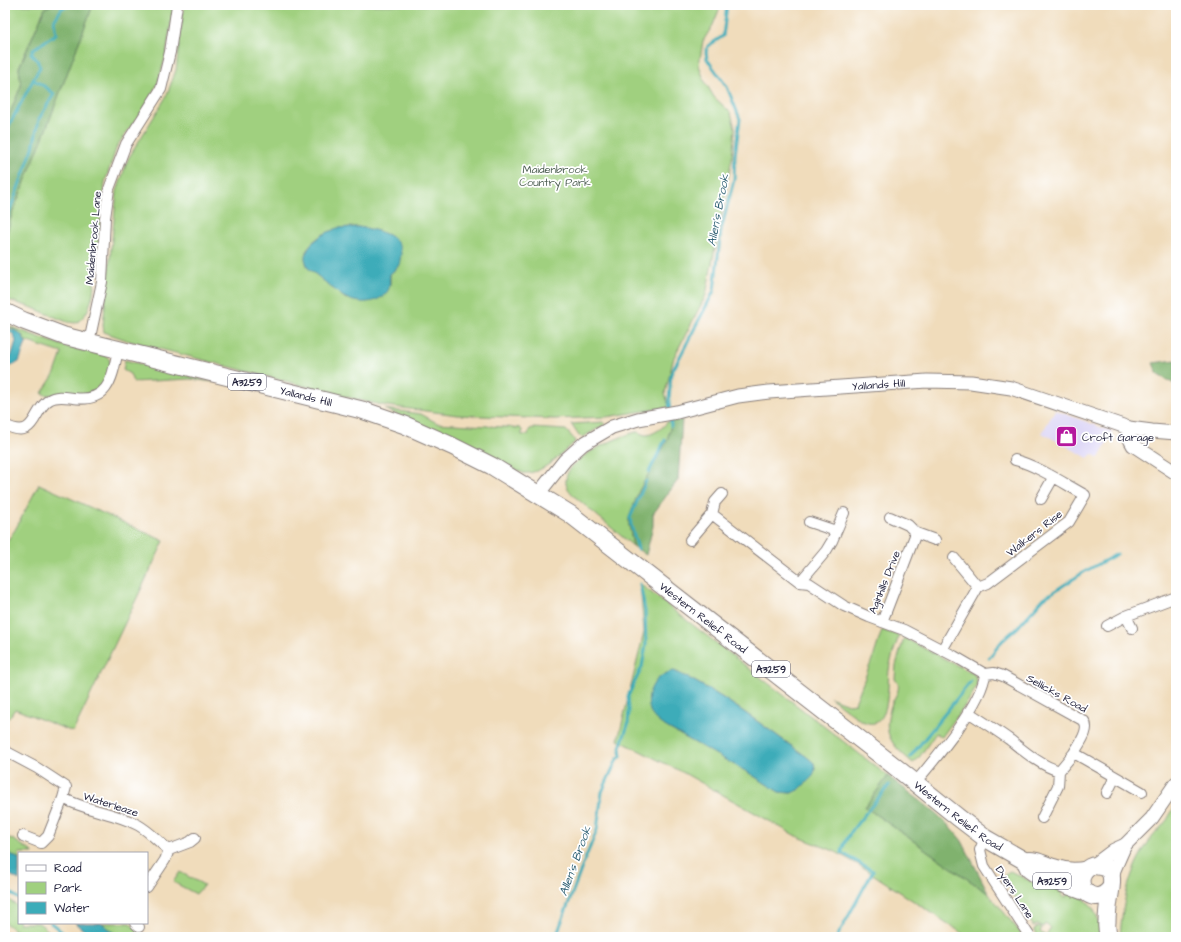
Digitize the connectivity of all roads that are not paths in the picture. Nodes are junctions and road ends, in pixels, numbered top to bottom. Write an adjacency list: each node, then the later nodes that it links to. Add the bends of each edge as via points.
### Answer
1 (177, 5): 3 (street, Maidenbrook Lane, via 161,89 126,144 109,189 104,226 102,282)
2 (5, 312): 3 (main road, A3259, via 44,329)
3 (89, 342): 4 (main road, Yallands Hill / A3259)
4 (118, 350): 5 (street, via 108,386 102,392 92,398 50,399 28,427 16,429); 6 (main road, Yallands Hill / A3259, via 362,410)
5 (5, 425)
6 (405, 425): 12 (main road, Western Relief Road / A3259, via 492,466)
7 (1129, 428): 8 (street, Yallands Hill); 10 (street, via 1128,434 1133,445); 12 (street, Yallands Hill, via 1011,388 971,382 927,382 770,392 738,396 612,427 583,444 565,460)
8 (1176, 433)
9 (1015, 460): 11 (street, Walkers Rise)
10 (1176, 473)
11 (1053, 478): 14 (street, Walkers Rise); 25 (street, Walkers Rise, via 1085,495 1069,522 988,583)
12 (538, 494): 38 (main road, Western Relief Road / A3259, via 570,514 648,573)
13 (722, 494): 16 (street, via 715,502)
14 (1041, 499)
15 (844, 513): 19 (street)
16 (712, 514): 21 (street); 24 (street, Aginhills Drive)
17 (890, 517): 20 (street, via 908,524)
18 (809, 522): 19 (street)
19 (836, 531): 24 (street, via 826,551)
20 (916, 533): 22 (street); 28 (street, Aginhills Drive)
21 (690, 540)
22 (935, 540)
23 (954, 558): 25 (street)
24 (800, 582): 28 (street, Aginhills Drive, via 809,583 844,606)
25 (978, 587): 31 (street)
26 (1176, 597): 27 (street)
27 (1126, 616): 29 (street); 30 (street)
28 (882, 622): 31 (street, Sellicks Road, via 904,630)
29 (1107, 626)
30 (1132, 628)
31 (942, 650): 32 (street, Sellicks Road)
32 (985, 674): 33 (street, via 980,691); 35 (street, Sellicks Road, via 1003,676 1084,721 1086,730)
33 (968, 712): 36 (street, via 1040,762); 38 (street)
34 (5, 751): 42 (street, via 66,787)
35 (1074, 753): 36 (street, Sellicks Road); 37 (street)
36 (1059, 771): 43 (street, via 1058,786)
37 (1115, 777): 40 (street); 41 (street)
38 (915, 783): 46 (main road, Western Relief Road / A3259)
39 (1176, 783): 48 (street, via 1152,818)
40 (1142, 792)
41 (1107, 793)
42 (62, 798): 47 (street, via 48,836); 49 (street, Waterleaze, via 138,825)
43 (1042, 818)
44 (23, 836): 47 (street)
45 (195, 838): 49 (street)
46 (985, 838): 51 (main road, Western Relief Road / A3259); 57 (street, Dyers Lane, via 980,850 984,866)
47 (41, 843): 50 (street)
48 (1125, 845): 52 (street); 53 (street, via 1114,870)
49 (169, 850): 54 (street)
50 (45, 852)
51 (1025, 861): 52 (main road, Western Relief Road / A3259, via 1032,860 1072,872); 55 (main road, Western Relief Road / A3259, via 1029,869 1036,874)
52 (1090, 868): 53 (main road, A3259, via 1104,867 1111,874); 55 (main road, A3259, via 1083,873 1081,881)
53 (1112, 883): 55 (main road, via 1107,893 1101,896); 56 (main road, A3259)
54 (148, 886)
55 (1088, 894): 56 (main road, A3259)
56 (1108, 930)
57 (1030, 937)

